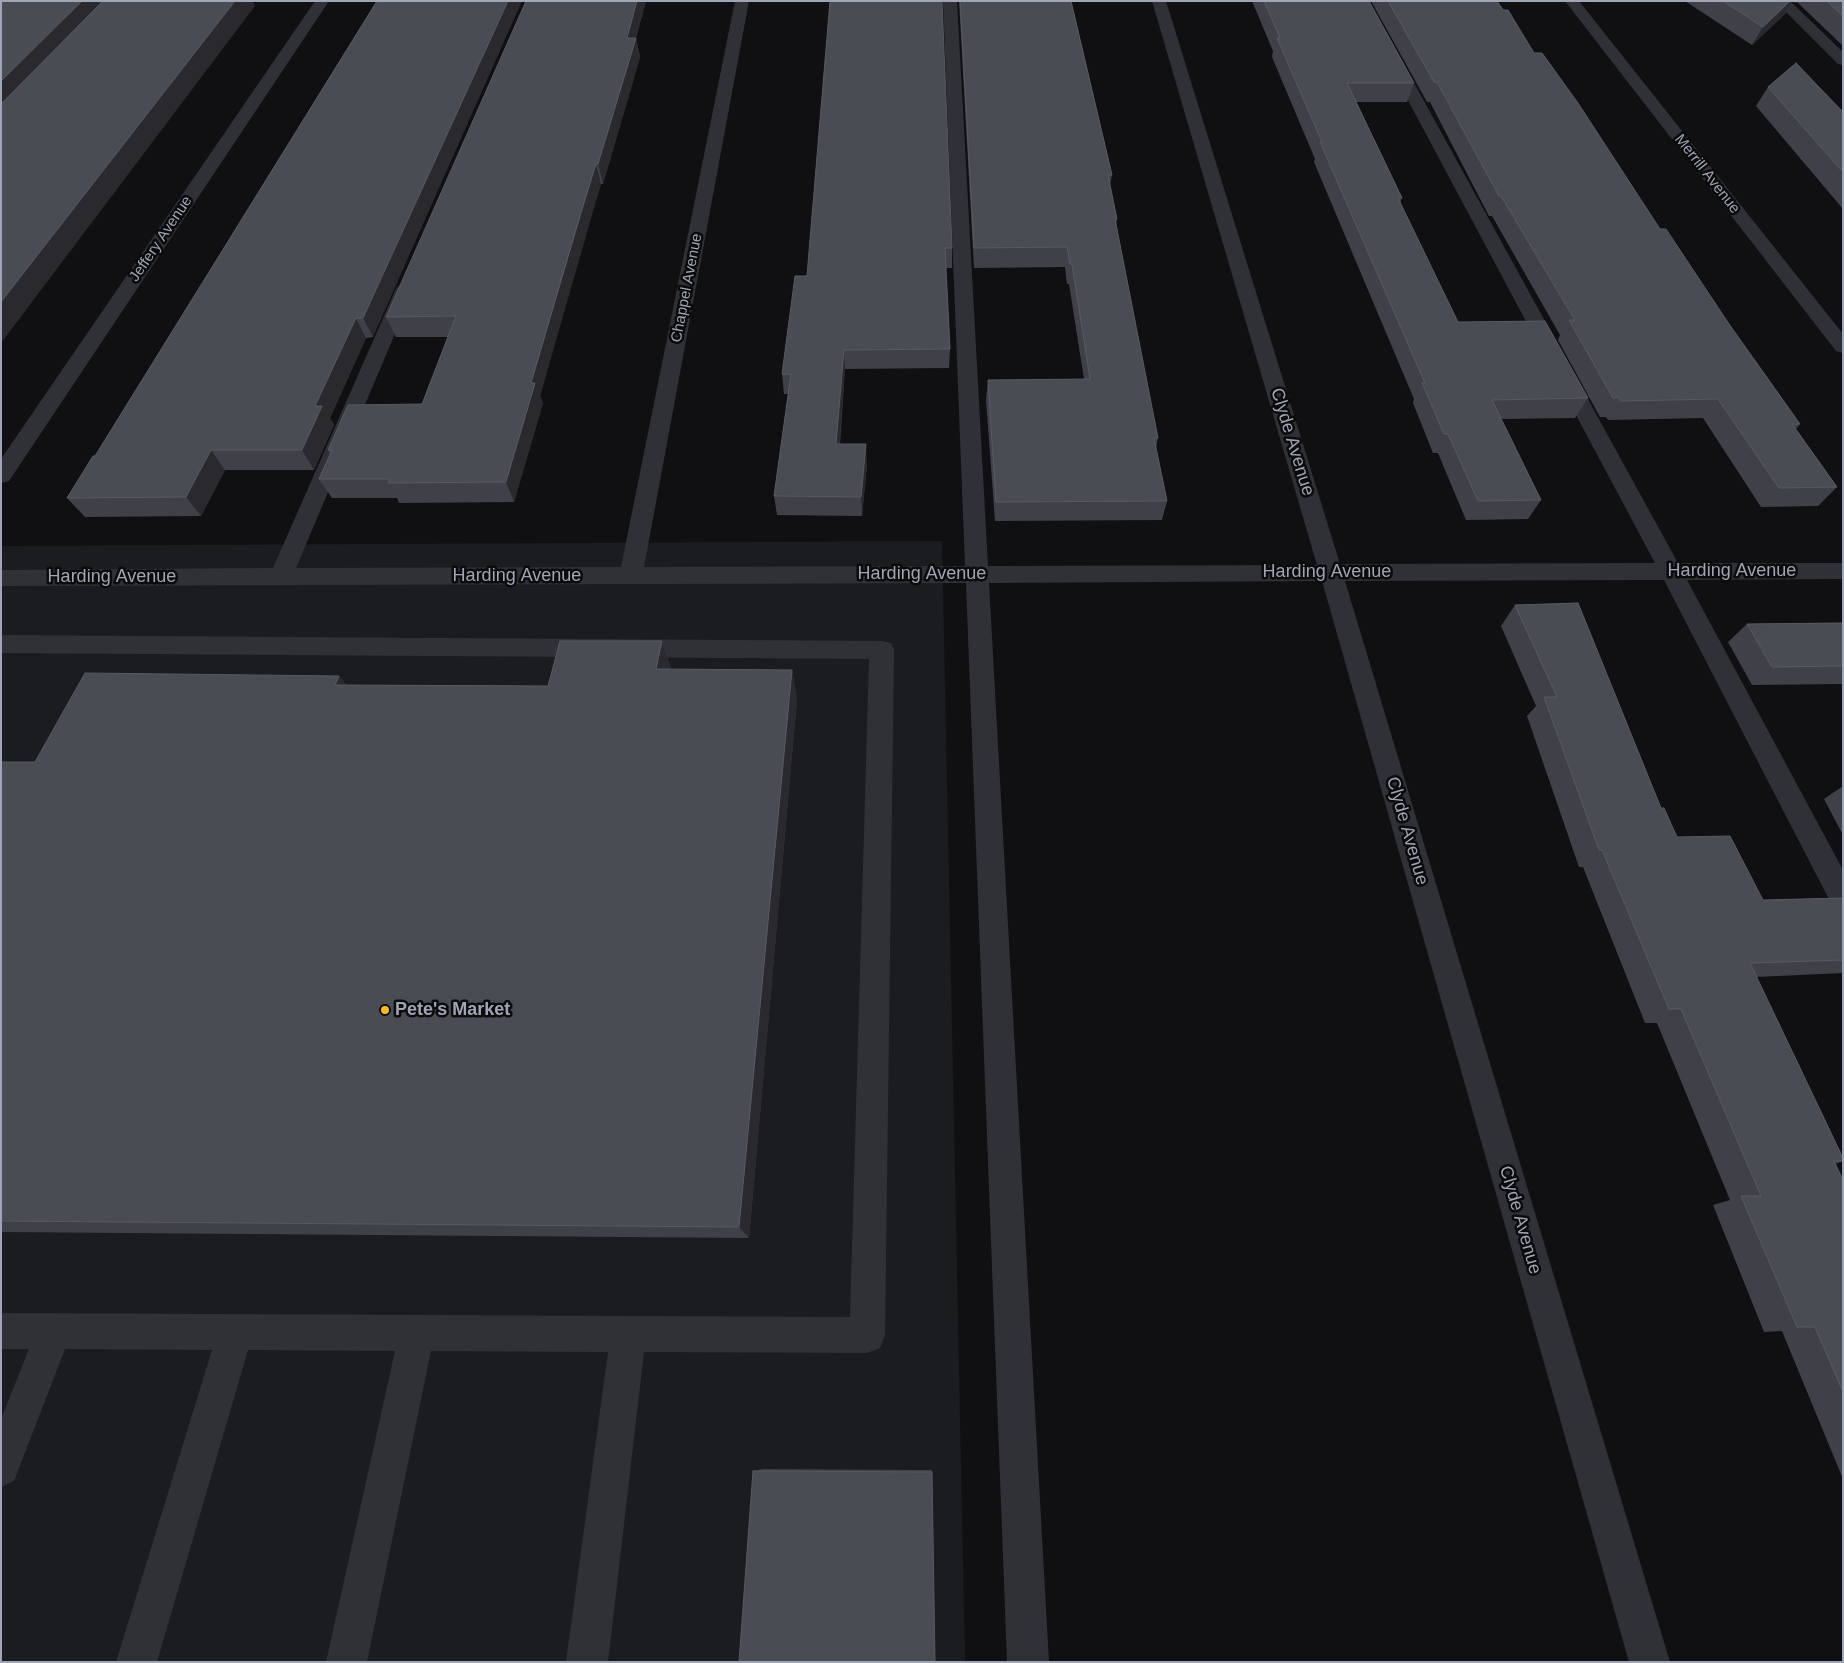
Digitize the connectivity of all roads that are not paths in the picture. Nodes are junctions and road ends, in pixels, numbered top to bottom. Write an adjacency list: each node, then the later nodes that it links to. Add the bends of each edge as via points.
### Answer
1 (322, 1): 11 (street, Jeffery Avenue)
2 (742, 1): 16 (street, Chappel Avenue)
3 (950, 1): 15 (street)
4 (1159, 1): 14 (street, Clyde Avenue)
5 (1362, 1): 13 (street)
6 (1572, 1): 10 (street, Merrill Avenue)
7 (1782, 1): 8 (street)
8 (1843, 61)
9 (412, 275): 17 (street)
10 (1843, 347)
11 (1, 476)
12 (1843, 570): 13 (street, Harding Avenue)
13 (1671, 571): 14 (street, Harding Avenue); 20 (street)
14 (1331, 572): 15 (street, Harding Avenue); 31 (street, Clyde Avenue)
15 (978, 574): 16 (street, Harding Avenue); 30 (street)
16 (631, 575): 17 (street, Harding Avenue)
17 (281, 577): 18 (street, Harding Avenue)
18 (1, 578)
19 (1, 644): 25 (street, via 882,650 867,1336)
20 (1843, 898)
21 (1, 1331): 22 (street)
22 (54, 1332): 23 (street); 26 (street)
23 (236, 1332): 24 (street); 27 (street)
24 (417, 1333): 25 (street); 28 (street)
25 (628, 1334): 29 (street)
26 (1, 1468)
27 (136, 1662)
28 (346, 1662)
29 (587, 1662)
30 (1028, 1662)
31 (1650, 1662)

